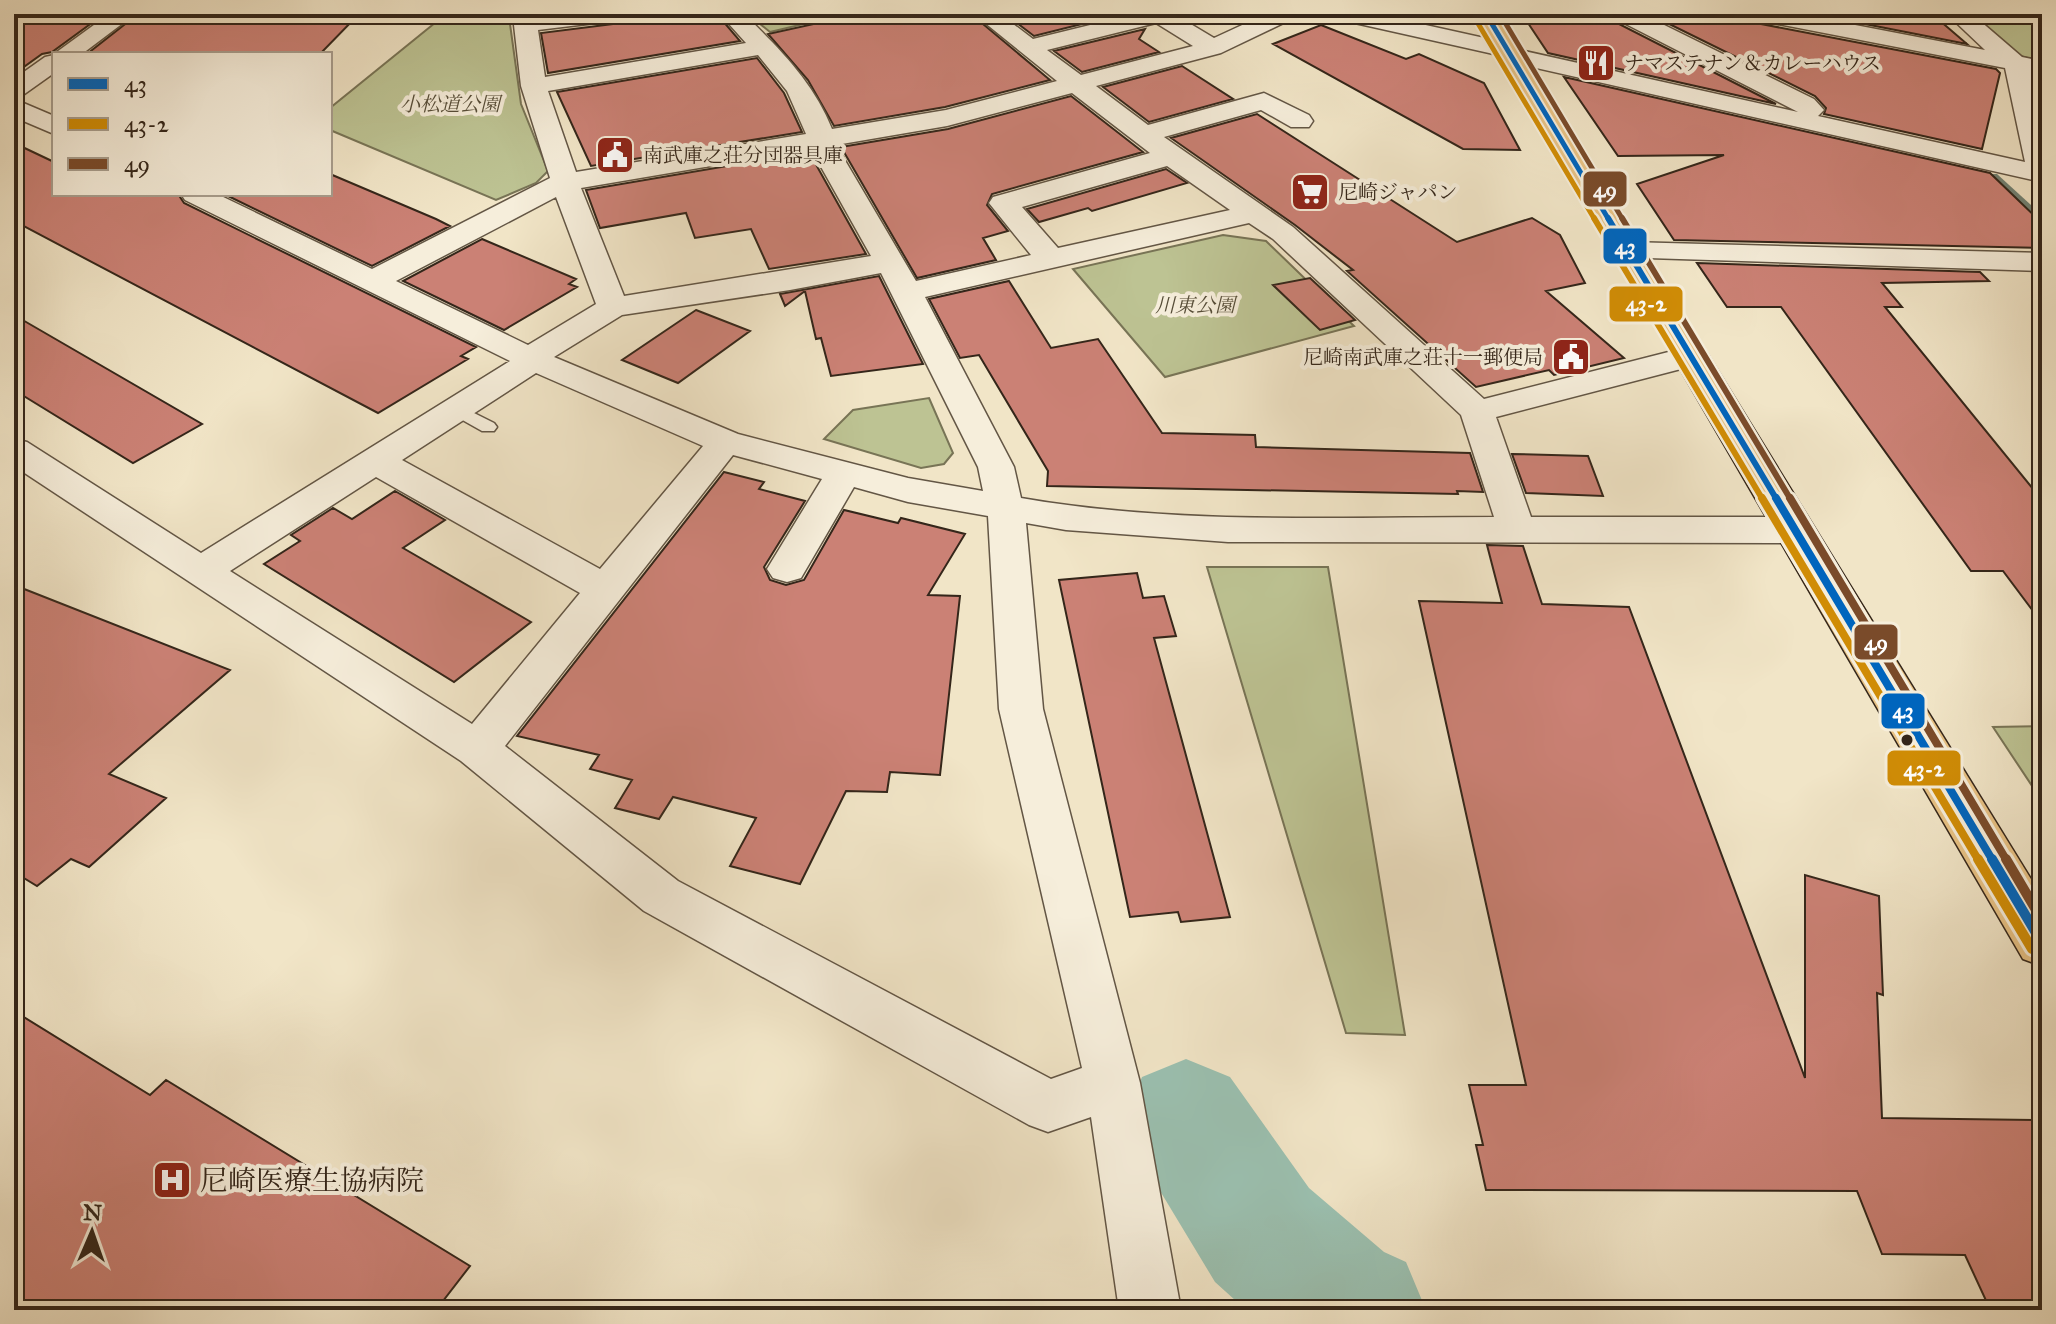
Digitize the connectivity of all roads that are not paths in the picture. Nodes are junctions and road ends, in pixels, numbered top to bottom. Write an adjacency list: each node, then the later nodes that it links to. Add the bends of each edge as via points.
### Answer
1 (124, 14): 15 (street)
2 (612, 14): 19 (street, via 526,25)
3 (731, 14): 12 (street)
4 (985, 14): 13 (street)
5 (1284, 14): 14 (street)
6 (1345, 14): 16 (street)
7 (1486, 14): 16 (main road)
8 (1624, 14): 25 (street, via 1805,104)
9 (1762, 14): 11 (street)
10 (1958, 14): 18 (street)
11 (1788, 17): 18 (street)
12 (764, 47): 19 (street); 27 (street, via 808,104)
13 (1029, 47): 14 (street, via 1159,15); 20 (street)
14 (1213, 48): 20 (street)
15 (69, 52)
16 (1509, 52): 25 (street); 34 (main road)
17 (52, 63): 21 (street)
18 (2030, 66): 29 (street)
19 (534, 86): 30 (street)
20 (1079, 86): 26 (street); 27 (street, via 947,118)
21 (14, 90)
22 (14, 107): 24 (street)
23 (1300, 121): 26 (street, via 1264,101)
24 (52, 125)
25 (1826, 127): 29 (street)
26 (1143, 135): 28 (street)
27 (821, 137): 30 (street); 37 (street)
28 (1171, 156): 33 (street); 35 (street, via 1003,203)
29 (2037, 173): 32 (street, via 2026,183)
30 (565, 182): 38 (street); 39 (street)
31 (199, 196): 38 (street)
32 (2042, 198)
33 (1253, 213): 35 (street); 43 (street, via 1283,233)
34 (1628, 251): 36 (street); 40 (main road)
35 (1051, 259): 37 (street)
36 (2042, 262)
37 (898, 277): 39 (street, via 790,281); 49 (street, via 996,467)
38 (374, 280): 41 (street)
39 (613, 307): 41 (street)
40 (1692, 356): 43 (street); 51 (main road)
41 (531, 360): 42 (street); 45 (street)
42 (456, 409): 44 (lane); 47 (street)
43 (1477, 411): 50 (street)
44 (488, 427)
45 (725, 442): 48 (street); 54 (street)
46 (14, 450): 53 (street)
47 (376, 461): 53 (street); 54 (street)
48 (844, 473): 49 (street); 52 (street)
49 (1006, 507): 50 (street, via 1144,526); 57 (street, via 1021,709)
50 (1517, 530): 51 (street)
51 (1796, 530): 56 (main road)
52 (787, 569)
53 (201, 571): 55 (street)
54 (606, 590): 55 (street)
55 (477, 749): 57 (street, via 661,896 1048,1106)
56 (2042, 943)
57 (1113, 1083): 58 (street)
58 (1150, 1310)

